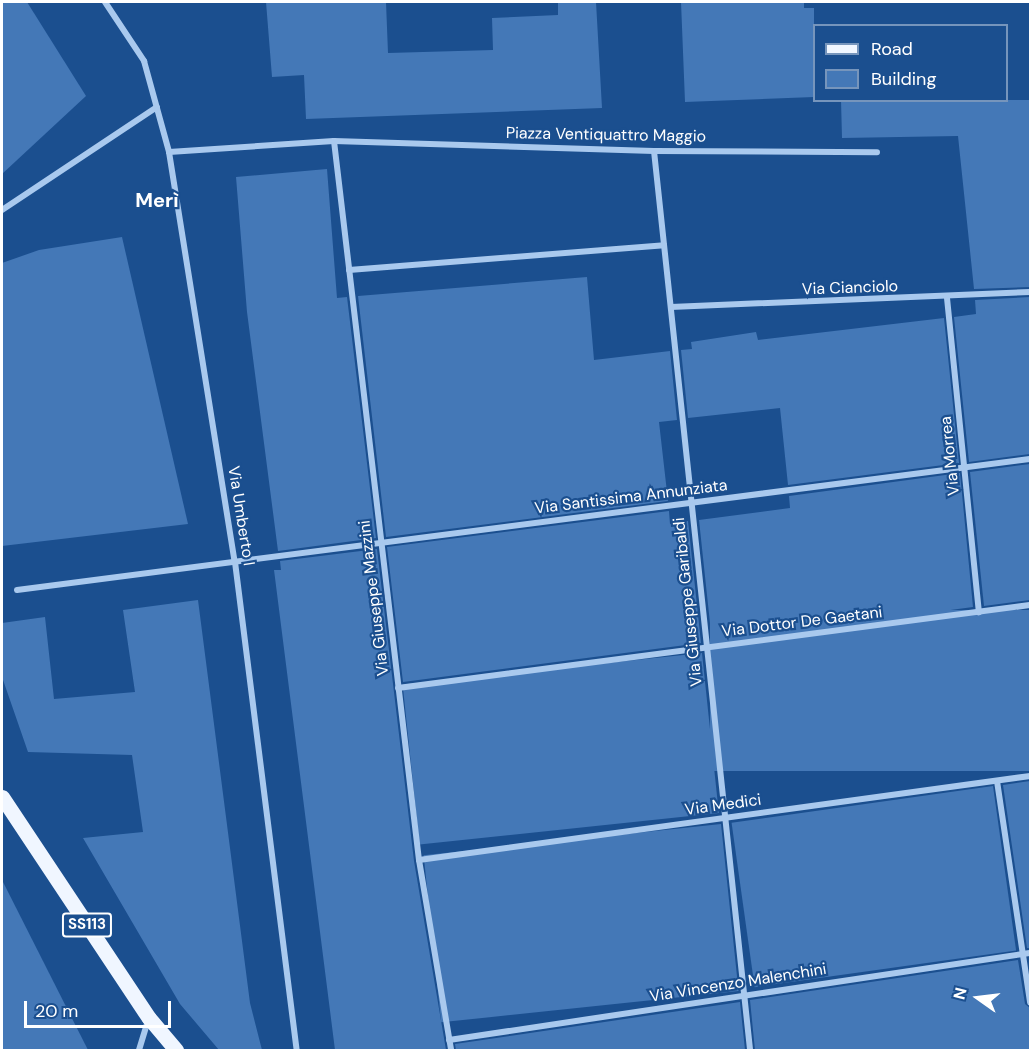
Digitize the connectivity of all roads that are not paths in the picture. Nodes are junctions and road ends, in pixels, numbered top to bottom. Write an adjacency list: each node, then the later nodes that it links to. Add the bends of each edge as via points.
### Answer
1 (105, 2): 2 (street, Via Umberto I, via 144,61)
2 (157, 107): 5 (street, Via Umberto I); 7 (street)
3 (334, 141): 4 (street, Piazza Ventiquattro Maggio); 5 (street, Piazza Ventiquattro Maggio); 9 (street, Via Giuseppe Mazzini)
4 (654, 151): 6 (street, Piazza Ventiquattro Maggio); 8 (street, Via Giuseppe Garibaldi)
5 (169, 152): 17 (street, Via Umberto I)
6 (877, 152)
7 (2, 210)
8 (664, 245): 9 (street); 12 (street, Via Giuseppe Garibaldi)
9 (349, 270): 16 (street, Via Giuseppe Mazzini)
10 (1030, 292): 11 (street, Via Cianciolo)
11 (947, 298): 12 (street, Via Cianciolo); 14 (street, Via Morrea)
12 (670, 307): 15 (street, Via Giuseppe Garibaldi)
13 (1030, 459): 14 (street, Via Santissima Annunziata)
14 (964, 467): 15 (street, Via Santissima Annunziata); 20 (street, Via Morrea)
15 (692, 503): 16 (street, Via Santissima Annunziata); 21 (street, Via Giuseppe Garibaldi)
16 (381, 543): 17 (street, Via Santissima Annunziata); 22 (street, Via Giuseppe Mazzini)
17 (236, 562): 18 (street, Via Santissima Annunziata); 35 (street, Via Umberto I)
18 (17, 590)
19 (1030, 605): 20 (street, Via Dottor De Gaetani)
20 (979, 612): 21 (street, Via Dottor De Gaetani)
21 (706, 648): 22 (street, Via Dottor De Gaetani); 26 (street, Via Giuseppe Garibaldi)
22 (398, 688): 27 (street, Via Giuseppe Mazzini)
23 (1030, 776): 24 (street, Via Medici)
24 (997, 781): 26 (street, Via Medici); 28 (street)
25 (2, 797): 31 (main road, SS113)
26 (725, 818): 27 (street, Via Medici); 29 (street, Via Giuseppe Garibaldi)
27 (419, 860): 32 (street, Via Giuseppe Mazzini)
28 (1027, 953): 29 (street, Via Vincenzo Malenchini); 30 (street)
29 (744, 996): 32 (street, Via Vincenzo Malenchini); 37 (street, Via Giuseppe Garibaldi)
30 (1030, 1003)
31 (149, 1018): 33 (street); 34 (main road, SS113)
32 (449, 1040): 36 (street, Via Giuseppe Mazzini)
33 (139, 1050)
34 (176, 1050)
35 (297, 1050)
36 (450, 1050)
37 (750, 1050)

